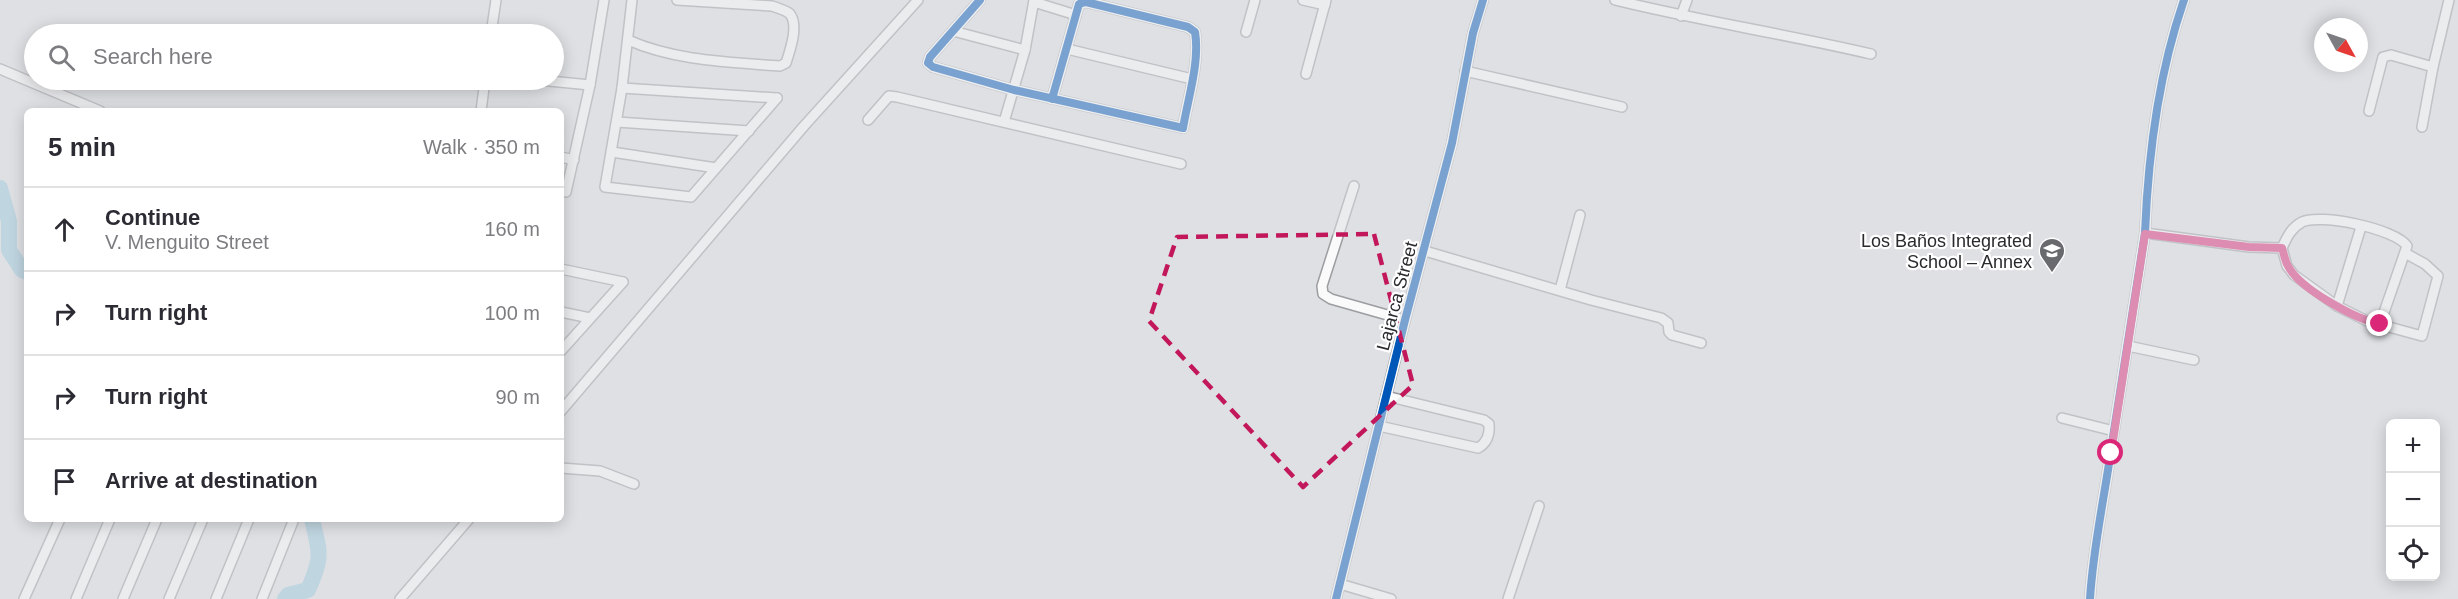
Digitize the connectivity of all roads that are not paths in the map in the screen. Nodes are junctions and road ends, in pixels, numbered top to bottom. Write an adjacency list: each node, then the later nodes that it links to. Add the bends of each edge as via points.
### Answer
1 (496, 0): 18 (street)
2 (604, 0): 32 (street)
3 (632, 0): 21 (street)
4 (677, 0): 21 (street, via 782,9 790,14 793,24 786,63 780,66 691,57 659,52)
5 (918, 0): 72 (street, via 804,126)
6 (980, 0): 19 (street)
7 (1255, 0): 20 (street)
8 (1303, 0): 15 (street)
9 (1484, 0): 27 (street, Lajarca Street)
10 (1615, 0): 17 (street)
11 (1687, 0): 17 (street)
12 (2184, 0): 56 (street, via 2164,70)
13 (2449, 0): 25 (street)
14 (1034, 1): 16 (street); 23 (street)
15 (1326, 2): 28 (street)
16 (1076, 15): 22 (street); 30 (street, via 1079,4 1086,2 1188,27 1197,40)
17 (1681, 16): 24 (street)
18 (492, 24)
19 (953, 31): 23 (street); 36 (street, via 928,63)
20 (1246, 32)
21 (628, 40): 33 (street)
22 (1067, 49): 30 (street); 37 (street)
23 (1024, 50): 36 (street)
24 (1871, 54)
25 (2433, 67): 41 (street, via 2391,55 2384,57); 45 (street)
26 (0, 69): 29 (street)
27 (1465, 71): 38 (street); 58 (street, Lajarca Street)
28 (1306, 74)
29 (24, 79)
30 (1192, 79): 37 (street, via 1183,128)
31 (564, 82): 32 (street)
32 (590, 85): 49 (street)
33 (622, 88): 43 (street); 46 (street, via 777,98)
34 (50, 90): 39 (street)
35 (484, 90): 40 (street)
36 (1014, 90): 37 (street); 44 (street)
37 (1052, 99)
38 (1622, 107)
39 (93, 108)
40 (481, 108)
41 (2369, 111)
42 (868, 120): 44 (street, via 889,96)
43 (617, 122): 46 (street); 47 (street)
44 (1004, 122): 50 (street)
45 (2422, 127)
46 (749, 132): 51 (street)
47 (612, 152): 51 (street); 51 (street, via 605,187 691,197)
48 (564, 158): 49 (street)
49 (574, 160): 53 (street)
50 (1181, 164)
51 (716, 168)
52 (1354, 186): 65 (street, via 1322,286 1323,294)
53 (564, 191)
54 (1580, 215): 61 (street)
55 (2361, 226): 57 (street, via 2336,220 2308,220 2292,228); 59 (street, via 2400,237 2407,246); 62 (street)
56 (2145, 234): 57 (street); 68 (street)
57 (2282, 248): 62 (street, via 2294,275)
58 (1425, 251): 61 (street); 65 (street, Lajarca Street)
59 (2405, 254): 66 (street); 66 (street, via 2438,276 2422,336)
60 (564, 270): 64 (street, via 623,282)
61 (1560, 290): 67 (street, via 1661,318 1668,323 1672,335)
62 (2337, 306): 66 (street)
63 (564, 313): 64 (street)
64 (590, 318): 69 (street)
65 (1405, 320): 71 (street, Lajarca Street)
66 (2380, 324)
67 (1701, 343)
68 (2128, 346): 70 (street); 75 (street)
69 (564, 348)
70 (2194, 360)
71 (1386, 396): 74 (street, Lajarca Street); 74 (street, via 1484,420 1490,432 1485,445 1478,448)
72 (564, 407)
73 (2062, 418): 75 (street)
74 (1379, 426): 86 (street, Lajarca Street)
75 (2114, 431): 97 (street)
76 (564, 468): 77 (street, via 600,471)
77 (634, 484)
78 (1539, 506): 96 (street)
79 (59, 522): 87 (street)
80 (109, 522): 88 (street)
81 (156, 522): 89 (street)
82 (202, 522): 90 (street)
83 (248, 522): 91 (street)
84 (293, 522): 92 (street)
85 (467, 522): 93 (street)
86 (1340, 584): 94 (street, Lajarca Street); 95 (street)
87 (24, 599)
88 (76, 599)
89 (123, 599)
90 (169, 599)
91 (216, 599)
92 (262, 599)
93 (400, 599)
94 (1336, 599)
95 (1391, 599)
96 (1508, 599)
97 (2090, 599)

